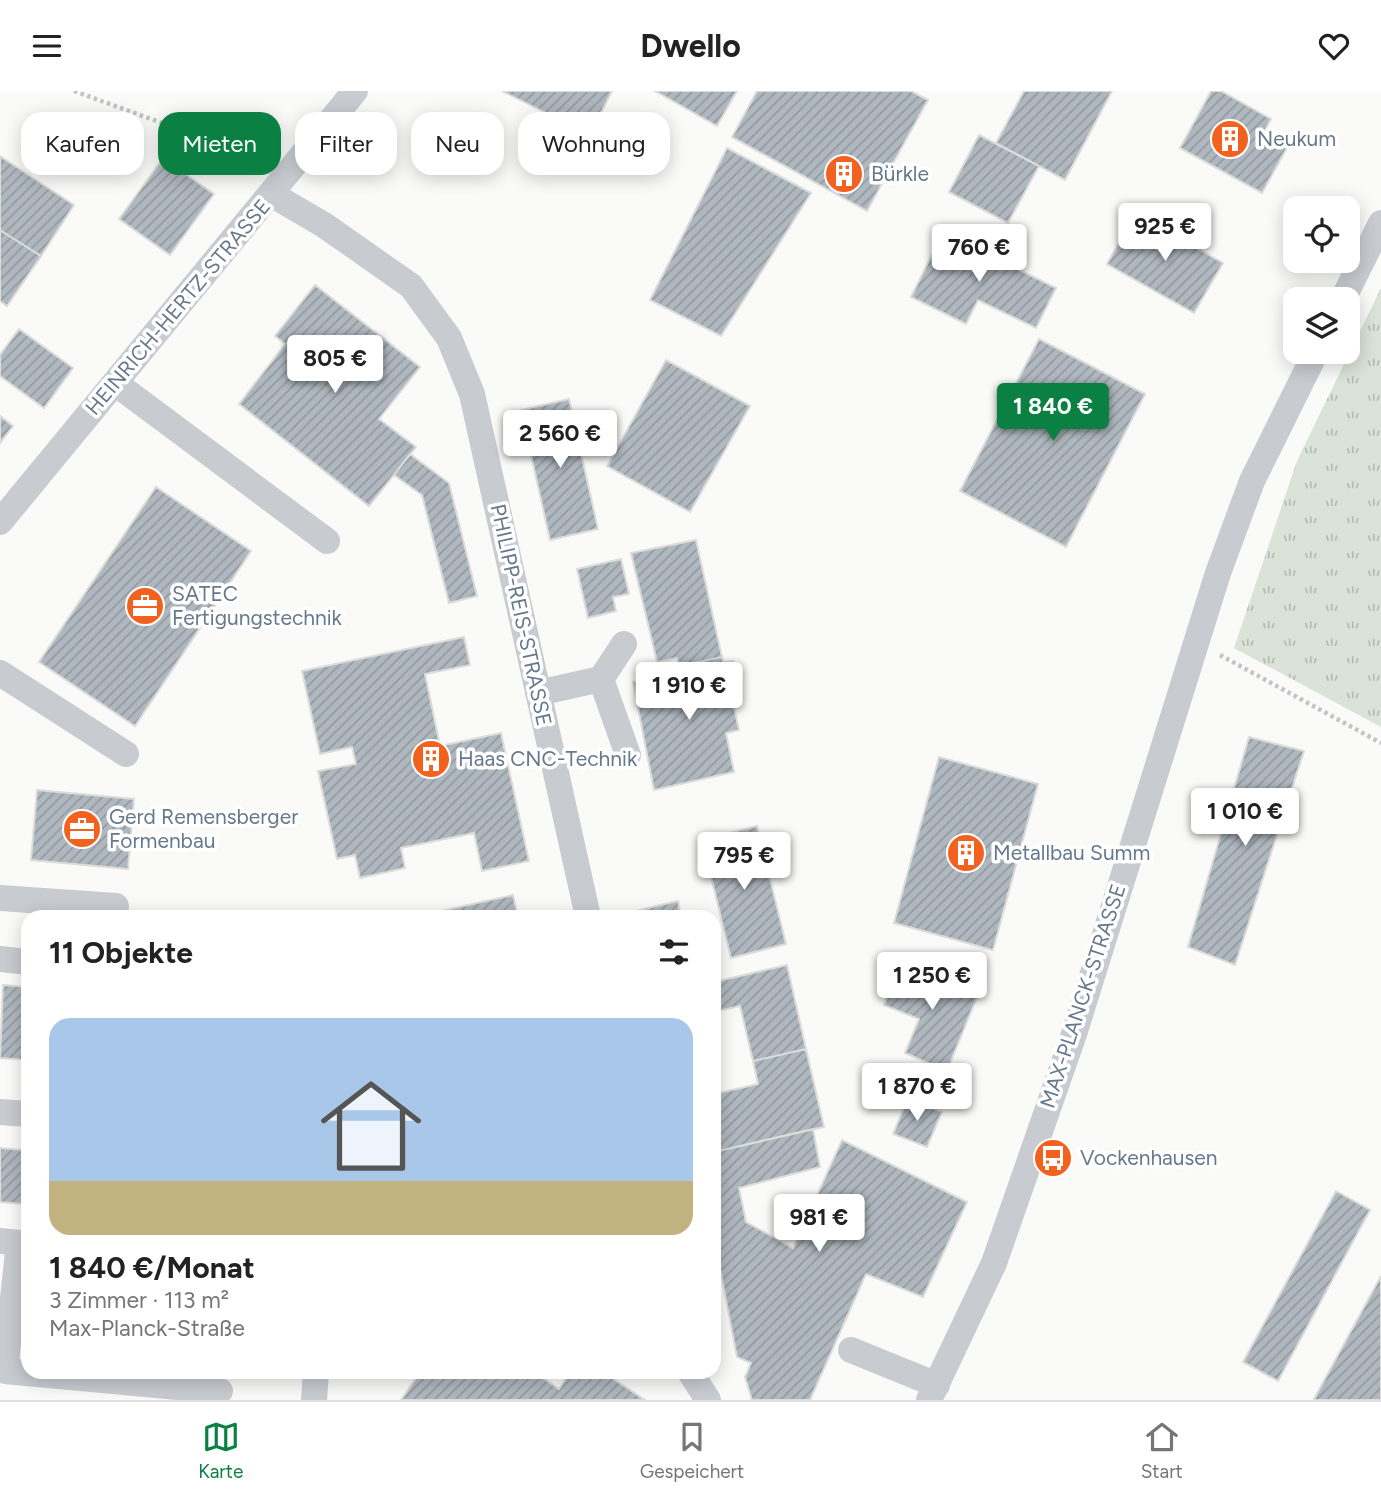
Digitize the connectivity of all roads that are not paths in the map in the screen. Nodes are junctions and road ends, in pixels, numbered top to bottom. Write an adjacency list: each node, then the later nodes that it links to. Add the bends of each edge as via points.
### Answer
1 (355, 91): 2 (street, HEINRICH-HERTZ-STRASSE)
2 (271, 194): 6 (street, HEINRICH-HERTZ-STRASSE); 12 (street, PHILIPP-REIS-STRASSE, via 411,286 449,338 472,394)
3 (1381, 223): 4 (street)
4 (1349, 287)
5 (1310, 364): 30 (street, MAX-PLANCK-STRASSE, via 1252,481 1195,641 1074,1034 999,1251)
6 (115, 383): 7 (street, HEINRICH-HERTZ-STRASSE); 8 (street)
7 (0, 522)
8 (327, 541)
9 (624, 644): 11 (street)
10 (0, 673): 13 (street)
11 (601, 679): 12 (street); 14 (street)
12 (538, 693): 17 (street, PHILIPP-REIS-STRASSE)
13 (126, 754)
14 (628, 755)
15 (0, 898): 16 (street)
16 (116, 906)
17 (586, 910)
18 (0, 959): 19 (street)
19 (21, 962)
20 (0, 1112): 21 (street)
21 (21, 1114)
22 (0, 1241): 23 (street, via 19,1243)
23 (4, 1346): 25 (street, via 5,1371)
24 (851, 1350): 30 (street)
25 (21, 1372)
26 (91, 1379): 29 (street)
27 (316, 1379): 31 (street)
28 (694, 1379): 32 (street)
29 (220, 1391)
30 (933, 1392)
31 (314, 1400)
32 (708, 1400)

